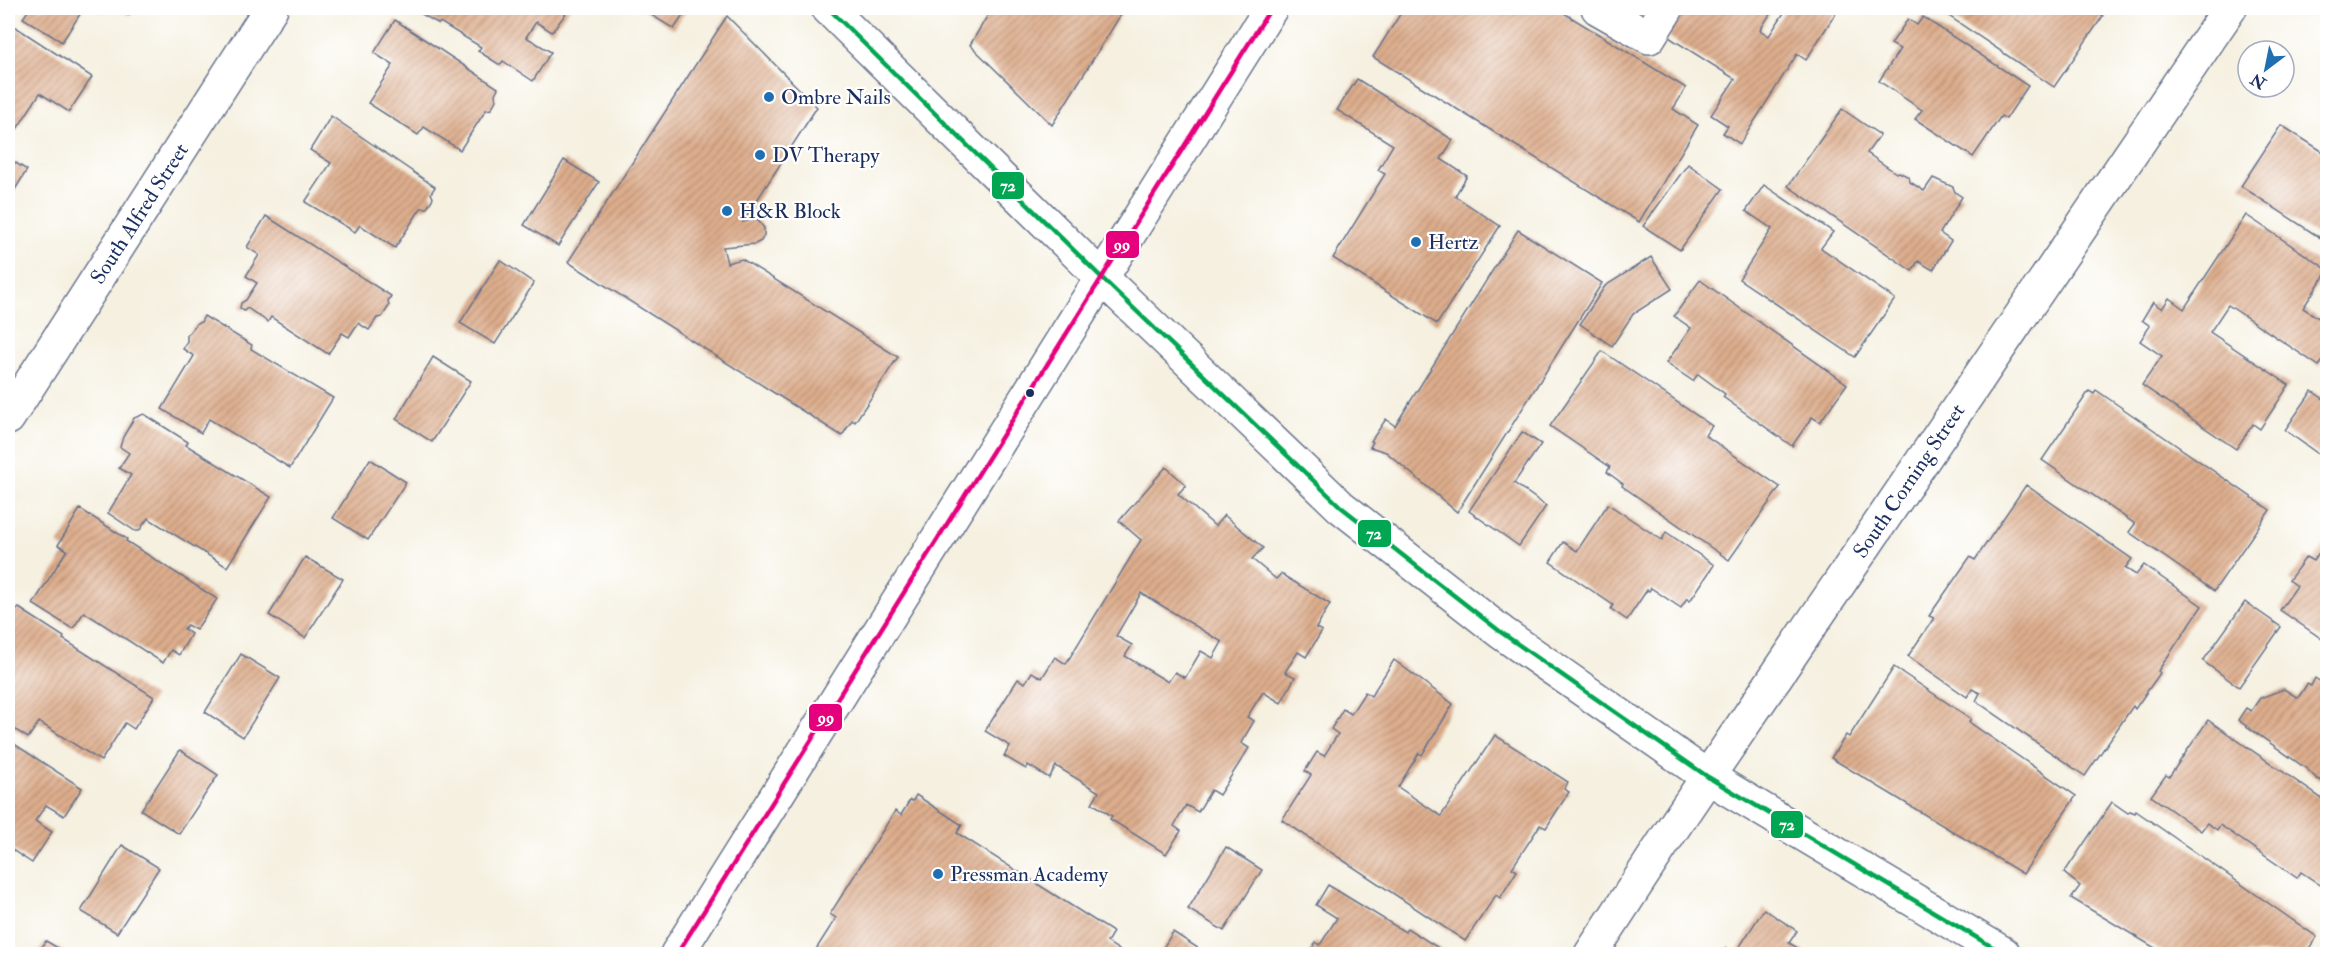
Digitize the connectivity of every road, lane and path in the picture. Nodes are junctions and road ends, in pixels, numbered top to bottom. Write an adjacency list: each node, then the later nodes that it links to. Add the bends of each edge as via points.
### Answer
1 (271, 8): 8 (street, South Alfred Street)
2 (828, 8): 7 (street)
3 (1271, 8): 7 (street)
4 (1598, 8): 5 (street, via 1649,37)
5 (1667, 8)
6 (2230, 8): 9 (street, South Corning Street)
7 (1102, 278): 9 (street, via 1341,507 1502,633); 10 (street)
8 (8, 418)
9 (1708, 777): 11 (street, South Corning Street); 12 (street)
10 (677, 954)
11 (1591, 954)
12 (2004, 954)

